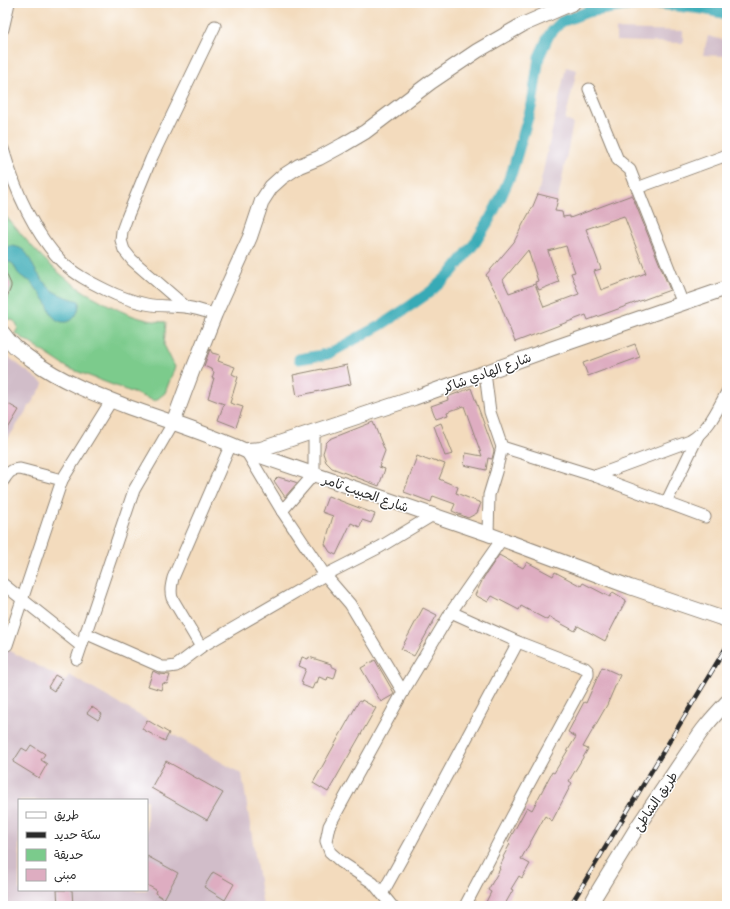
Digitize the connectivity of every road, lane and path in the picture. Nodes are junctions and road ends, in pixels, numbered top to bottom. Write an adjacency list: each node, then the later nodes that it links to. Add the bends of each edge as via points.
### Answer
1 (9, 3): 4 (street)
2 (573, 3): 12 (street, via 522,25 477,51 365,132 282,177 271,187 262,201 250,237)
3 (215, 26): 11 (street, via 151,159 126,220 121,240 124,250 132,260)
4 (3, 30)
5 (589, 89): 8 (street, via 618,160 630,170)
6 (3, 149): 11 (street, via 18,195 31,220 62,262 97,286 131,300 146,304)
7 (727, 155): 8 (street)
8 (638, 188): 10 (street)
9 (727, 288): 10 (street, شارع الهادي شاكر)
10 (683, 304): 15 (street, شارع الهادي شاكر)
11 (186, 307): 12 (street)
12 (215, 314): 18 (street)
13 (3, 333): 14 (street, شارع الحبيب ثامر)
14 (9, 346): 17 (street, شارع الحبيب ثامر, via 61,379)
15 (485, 373): 19 (street, شارع الهادي شاكر); 22 (street, via 490,412)
16 (727, 392): 20 (street, via 709,424)
17 (111, 400): 18 (street, شارع الحبيب ثامر); 26 (street)
18 (173, 423): 21 (street, شارع الحبيب ثامر); 39 (street, via 134,490)
19 (314, 432): 23 (street, شارع الهادي شاكر, via 261,449); 24 (street)
20 (698, 436): 25 (street); 28 (street)
21 (231, 444): 23 (street, شارع الحبيب ثامر); 43 (street, via 171,586 172,598)
22 (502, 447): 25 (street); 32 (street, via 489,495)
23 (246, 451): 24 (street, شارع الحبيب ثامر); 29 (street)
24 (314, 474): 29 (street); 30 (street, شارع الحبيب ثامر)
25 (595, 476): 28 (street)
26 (62, 480): 27 (street, via 15,469); 36 (street)
27 (3, 481)
28 (666, 502): 31 (street)
29 (282, 512): 34 (street)
30 (433, 516): 32 (street, شارع الحبيب ثامر); 34 (street)
31 (705, 517)
32 (488, 534): 33 (street, شارع الحبيب ثامر)
33 (502, 540): 37 (street); 38 (street, شارع الحبيب ثامر)
34 (325, 575): 43 (street); 45 (street, via 350,604)
35 (3, 584): 36 (street)
36 (22, 600): 41 (street); 42 (street)
37 (451, 612): 40 (street); 45 (street)
38 (727, 620)
39 (85, 633): 42 (street); 43 (street, via 162,667 176,666)
40 (518, 642): 47 (street); 49 (street, via 585,668 588,675)
41 (8, 645)
42 (81, 646): 44 (street)
43 (201, 647)
44 (77, 659)
45 (403, 692): 47 (street, via 329,826 326,841 330,852 373,883)
46 (727, 702): 50 (street, طريق الشاطئ, via 696,739 638,826)
47 (382, 894): 48 (street)
48 (392, 906)
49 (465, 906)
50 (590, 906)

